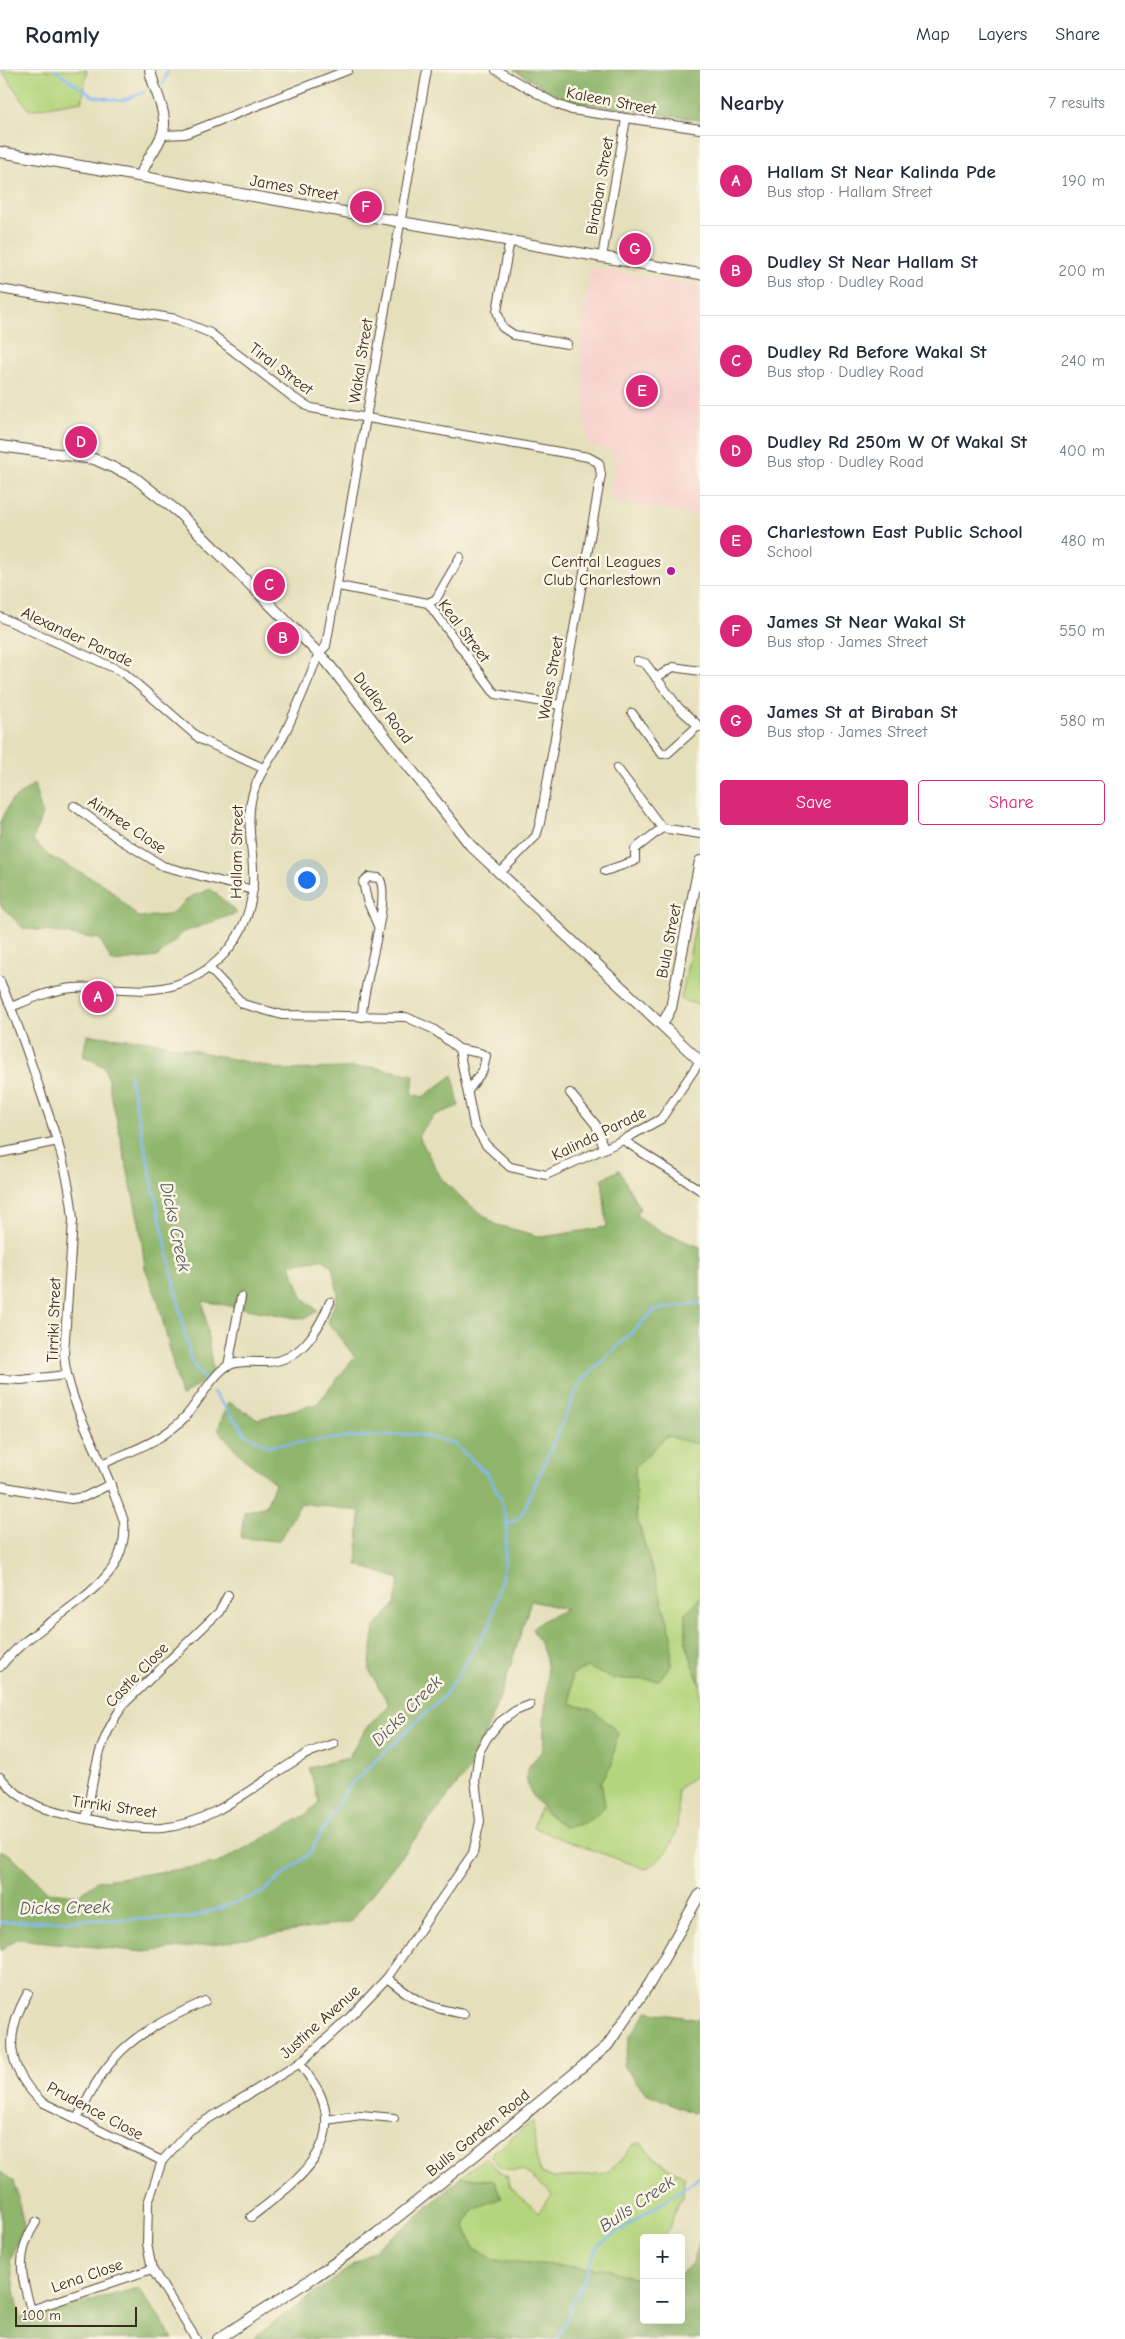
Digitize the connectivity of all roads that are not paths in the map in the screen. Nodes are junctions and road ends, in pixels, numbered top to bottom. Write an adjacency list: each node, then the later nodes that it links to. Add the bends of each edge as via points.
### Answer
1 (150, 70): 7 (main road, via 163,114)
2 (348, 70): 7 (street, via 186,134)
3 (427, 70): 10 (street, Wakal Street)
4 (496, 70): 5 (street, Kaleen Street, via 564,107)
5 (626, 119): 6 (street, Kaleen Street); 12 (street, Biraban Street)
6 (700, 129)
7 (162, 135): 9 (main road, via 147,158)
8 (0, 152): 9 (main road, James Street)
9 (141, 176): 10 (main road, James Street)
10 (399, 222): 11 (main road, James Street); 16 (street, Wakal Street)
11 (510, 240): 12 (main road, James Street); 15 (street, via 497,311 502,327 514,335)
12 (602, 257): 13 (main road, James Street)
13 (700, 274)
14 (0, 289): 16 (street, Tiral Street, via 176,319 193,325 210,332 311,408)
15 (567, 344)
16 (366, 419): 18 (street, Tiral Street, via 588,456 599,463); 20 (street, Wakal Street)
17 (0, 446): 23 (main road, Dudley Road, via 94,459 134,477 178,512)
18 (600, 475): 27 (street, Wales Street)
19 (460, 557): 21 (street, via 436,598)
20 (338, 586): 21 (street, Keal Street); 23 (street, Wakal Street, via 326,646)
21 (428, 603): 27 (street, Keal Street, via 496,694)
22 (0, 617): 30 (street, Alexander Parade, via 123,672 200,739)
23 (318, 653): 30 (street, Hallam Street, via 284,735); 37 (main road, Dudley Road, via 342,679 458,832)
24 (637, 661): 26 (street, via 645,664)
25 (700, 671): 26 (street, via 673,667)
26 (656, 678): 29 (street, via 679,708)
27 (560, 705): 37 (street, Wales Street, via 536,836)
28 (632, 713): 29 (street, via 662,754 668,753)
29 (699, 726)
30 (263, 768): 38 (street, Hallam Street, via 254,787 250,807)
31 (617, 768): 33 (street)
32 (74, 806): 38 (street, Aintree Close, via 163,866)
33 (662, 828): 34 (street); 36 (street, via 636,849 635,860)
34 (700, 834)
35 (700, 861): 44 (main road, Bula Street, via 671,1008)
36 (605, 871)
37 (501, 872): 44 (main road, Dudley Road)
38 (252, 890): 40 (street, Hallam Street, via 247,918 241,930)
39 (378, 926): 39 (street, via 382,882 379,878 369,877 362,882 363,889); 43 (street)
40 (210, 969): 42 (street, Hallam Street, via 164,988 73,988 38,996); 43 (street, via 243,1004 282,1015)
41 (0, 981): 42 (street, Tirriki Street)
42 (11, 1007): 50 (street, Tirriki Street)
43 (362, 1017): 45 (street, via 406,1017 433,1029)
44 (662, 1025): 46 (main road, Dudley Road)
45 (459, 1049): 47 (street, Kalinda Parade); 47 (street, via 486,1056 484,1070)
46 (700, 1061): 49 (street, Kalinda Parade, via 661,1119)
47 (468, 1092): 51 (street, Kalinda Parade, via 474,1125 486,1145 510,1167 546,1175)
48 (570, 1093): 51 (street, via 596,1125)
49 (623, 1140): 51 (street, Kalinda Parade); 53 (street)
50 (58, 1141): 52 (street); 57 (street, Tirriki Street, via 72,1200 73,1220 64,1354)
51 (604, 1149)
52 (0, 1153)
53 (700, 1190)
54 (241, 1298): 56 (street)
55 (330, 1302): 56 (street, via 316,1332 307,1343 283,1360 248,1361)
56 (228, 1366): 59 (street, via 170,1433)
57 (66, 1375): 58 (street); 59 (street, Tirriki Street)
58 (0, 1380)
59 (102, 1464): 60 (street, Tirriki Street)
60 (111, 1484): 61 (street, via 84,1497 71,1498); 63 (street, Tirriki Street, via 124,1522 124,1537 117,1561 99,1583 24,1643)
61 (0, 1486)
62 (228, 1595): 67 (street, Castle Close, via 219,1612 124,1704 112,1720 98,1756)
63 (0, 1667)
64 (530, 1704): 69 (street, Justine Avenue, via 515,1710 500,1722 479,1752 475,1780 480,1821 473,1853)
65 (334, 1744): 67 (street, Tirriki Street, via 305,1755 199,1819 179,1825 142,1828)
66 (0, 1777): 67 (street, Tirriki Street, via 29,1804)
67 (86, 1818)
68 (700, 1894): 82 (main road, Bulls Garden Road, via 650,1983 607,2046 376,2234)
69 (387, 1978): 72 (street, via 420,2002); 73 (street, Justine Avenue)
70 (28, 1993): 75 (street, Prudence Close, via 18,2009 12,2030 11,2046 16,2068 27,2088 42,2102)
71 (205, 2001): 75 (street, via 136,2036 112,2058 92,2087)
72 (464, 2014)
73 (300, 2063): 76 (street, via 320,2093); 77 (street, Justine Avenue, via 190,2130)
74 (394, 2118): 76 (street, via 361,2115)
75 (77, 2119): 77 (street, Prudence Close)
76 (326, 2120): 78 (street, via 323,2142 314,2162 298,2180)
77 (162, 2161): 80 (street, Justine Avenue, via 150,2196 146,2224)
78 (251, 2217)
79 (36, 2222): 80 (street, Lena Close, via 23,2247 21,2264 31,2310)
80 (152, 2269): 81 (street, Justine Avenue)
81 (196, 2339)
82 (218, 2339)

